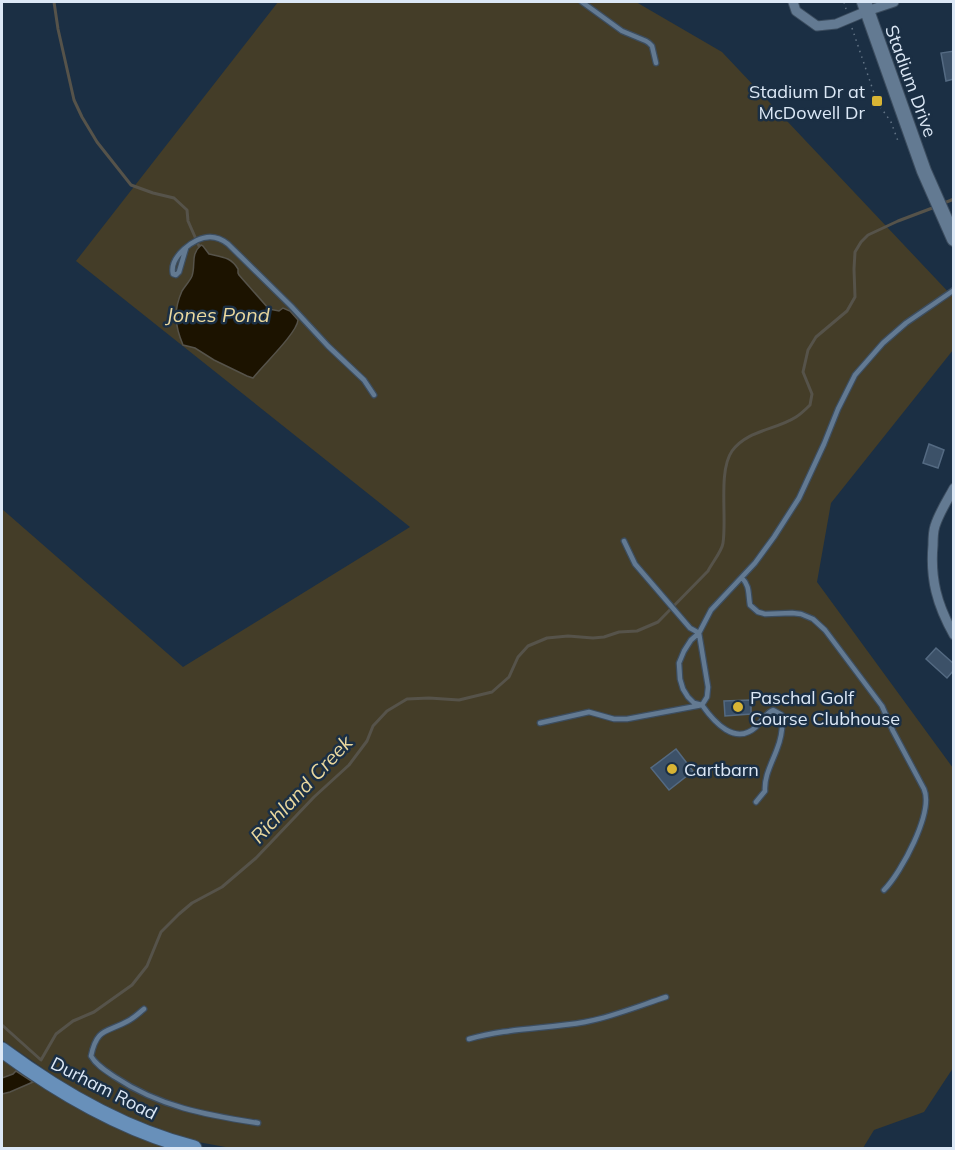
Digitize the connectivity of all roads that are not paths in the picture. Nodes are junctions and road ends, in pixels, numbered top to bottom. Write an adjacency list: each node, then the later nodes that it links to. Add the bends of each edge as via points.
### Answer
1 (582, 2): 5 (lane, via 622,31 646,40 652,46)
2 (793, 2): 4 (street, via 796,11 817,26 836,24)
3 (894, 2): 4 (street)
4 (865, 6): 6 (street, Stadium Drive, via 924,171)
5 (656, 63)
6 (952, 236)
7 (186, 248): 7 (lane, via 175,260 173,274 178,272); 9 (lane, via 205,238 217,238 228,244)
8 (954, 290): 12 (lane, via 906,323 855,375 799,498)
9 (374, 395)
10 (954, 488): 14 (street, via 934,528 932,563 934,589)
11 (624, 541): 13 (lane, via 635,564 690,628)
12 (742, 578): 13 (lane, via 711,610); 18 (lane, via 747,582 750,605 758,612 801,614 825,630 882,706 924,789 923,817 901,868)
13 (699, 633): 15 (lane, via 708,687); 15 (lane, via 679,663 683,689 688,698)
14 (954, 634)
15 (702, 705): 16 (lane, via 627,719 589,712); 17 (lane, via 713,720 738,735 749,733 770,711 782,715 765,791)
16 (540, 723)
17 (756, 802)
18 (884, 890)
19 (666, 997): 21 (lane, via 585,1022)
20 (144, 1009): 23 (lane, via 99,1035 91,1056 97,1064 160,1101)
21 (469, 1039)
22 (2, 1050): 24 (main road, Durham Road, via 34,1074 104,1114)
23 (258, 1123)
24 (194, 1149)

